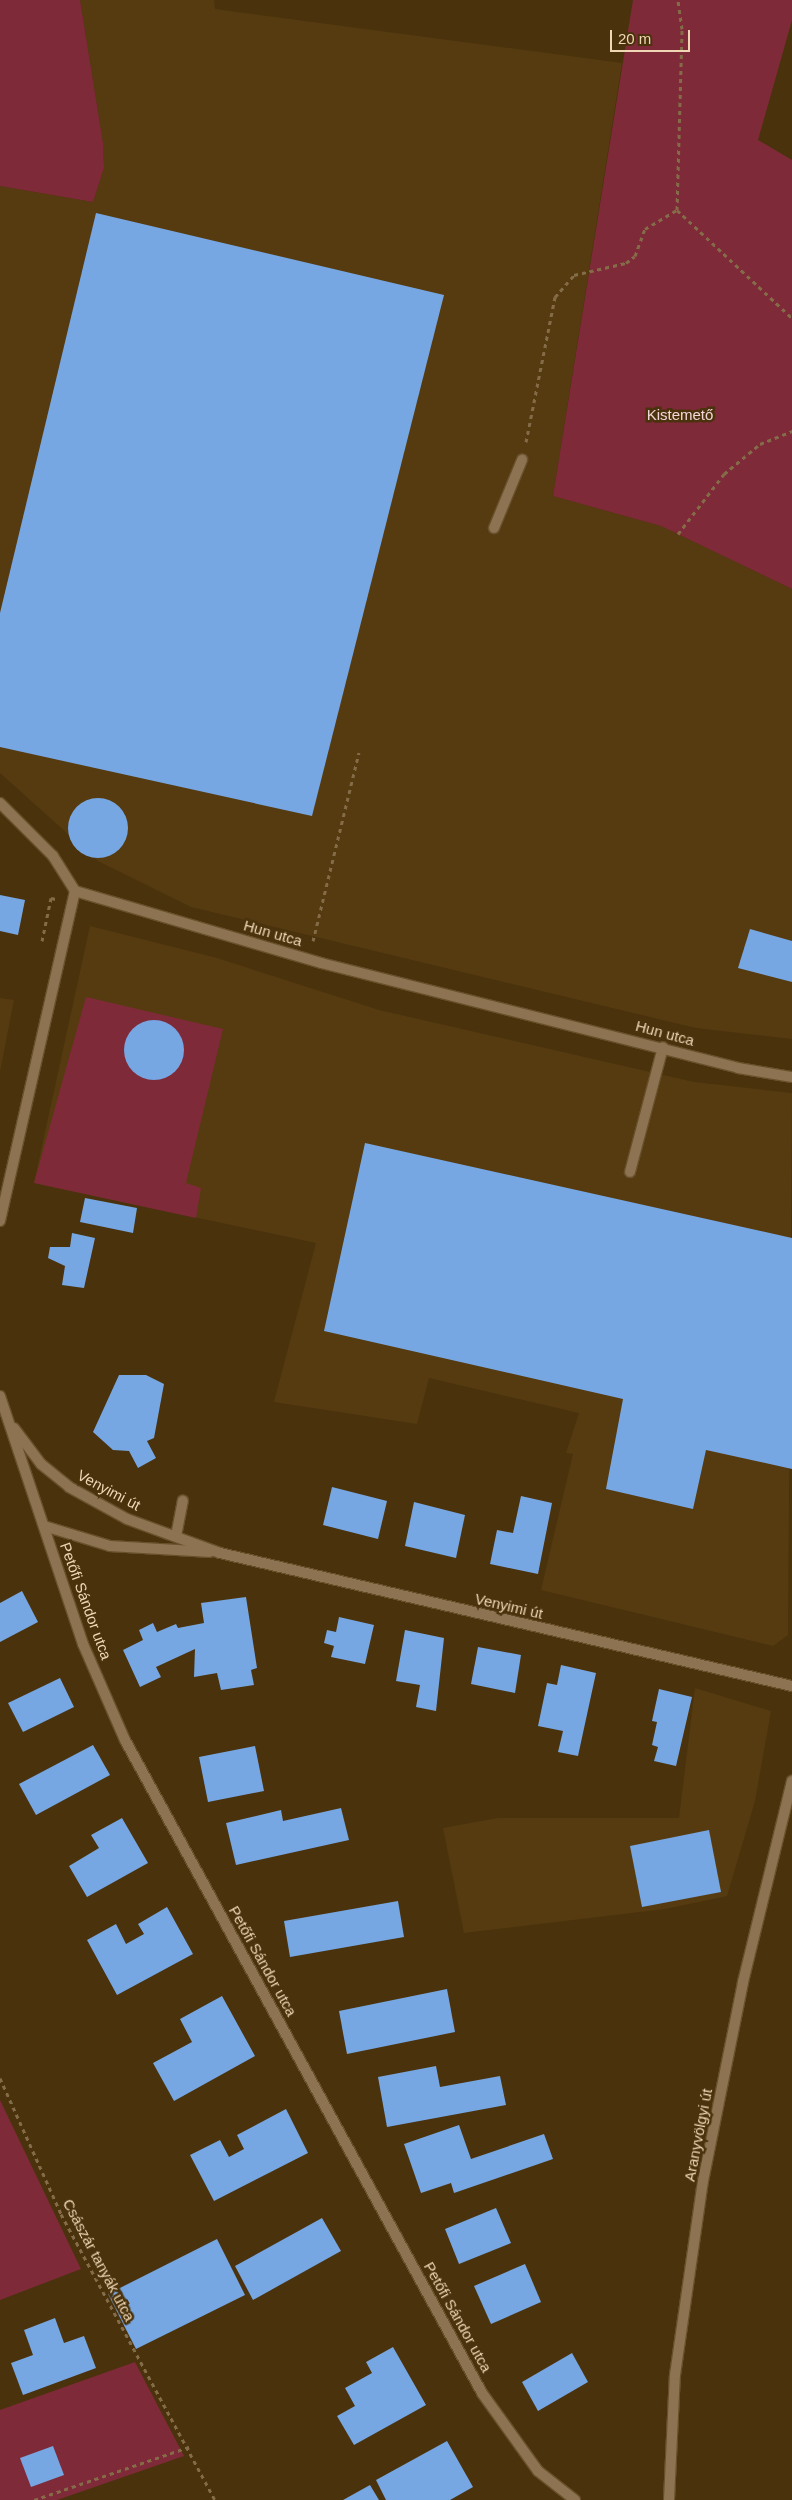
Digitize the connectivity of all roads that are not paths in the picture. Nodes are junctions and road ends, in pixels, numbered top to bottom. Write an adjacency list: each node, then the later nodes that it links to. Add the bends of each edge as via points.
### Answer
1 (522, 460): 2 (street)
2 (494, 528)
3 (0, 803): 4 (street, via 54,856)
4 (75, 891): 5 (street, Hun utca, via 321,963); 8 (street)
5 (663, 1047): 6 (street, Hun utca, via 738,1068); 7 (street)
6 (792, 1077)
7 (630, 1172)
8 (0, 1221)
9 (0, 1396): 10 (street, Petőfi Sándor utca)
10 (8, 1420): 12 (street, Petőfi Sándor utca); 13 (street, Venyimi út, via 41,1464 69,1487 128,1519)
11 (183, 1501): 13 (street)
12 (44, 1526): 14 (street, Venyimi út, via 110,1546); 17 (street, Petőfi Sándor utca, via 83,1644 125,1740 482,2393 538,2471)
13 (176, 1536): 14 (street, Venyimi út)
14 (220, 1553): 15 (street, Venyimi út)
15 (792, 1686)
16 (792, 1780): 18 (street, Aranyvölgyi út, via 743,1982 703,2181 675,2375)
17 (575, 2500)
18 (670, 2500)

